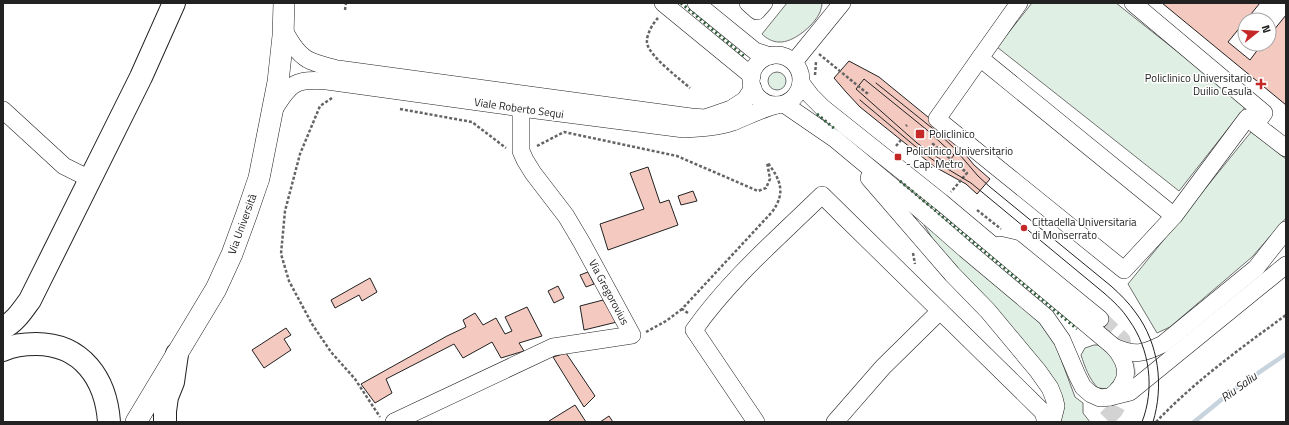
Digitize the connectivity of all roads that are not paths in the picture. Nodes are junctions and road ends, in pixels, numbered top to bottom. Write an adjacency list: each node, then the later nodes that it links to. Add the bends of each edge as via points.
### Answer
1 (174, 3): 23 (highway, via 141,77)
2 (284, 3): 10 (main road, Via Università)
3 (696, 3): 11 (street, via 755,51)
4 (748, 3): 5 (street, via 757,11)
5 (764, 3)
6 (1019, 3): 12 (street)
7 (1133, 3): 20 (street, via 1264,113)
8 (665, 5): 14 (street)
9 (837, 5): 13 (street)
10 (284, 28): 14 (street, Viale Roberto Sequi, via 290,42 309,61 338,69 691,117 706,118 731,109 745,100); 19 (main road, Via Università)
11 (770, 56): 13 (street, via 783,56); 14 (street, via 758,63 754,69)
12 (980, 58): 24 (street); 24 (street, via 937,119 1124,270)
13 (794, 62): 15 (street, via 801,75)
14 (752, 82): 16 (street, via 756,95 762,101)
15 (801, 83): 16 (street, via 796,96); 26 (street, via 823,108)
16 (780, 105): 17 (street, Viale Roberto Sequi, via 765,108 725,124 684,129); 21 (street)
17 (521, 108): 19 (street, Viale Roberto Sequi, via 327,80 310,80 298,82 285,91); 38 (street, Via Gregorovius, via 521,151 525,160 566,216 632,335 553,347)
18 (3, 110): 23 (street, via 64,166)
19 (273, 111): 33 (main road, Via Università, via 259,178 232,254 216,289)
20 (1256, 124): 22 (street); 24 (street, via 1247,118)
21 (834, 139): 34 (street, via 1046,317 1062,340 1083,387 1100,398); 42 (street, via 952,274 988,311 1038,371 1054,398 1056,406)
22 (1286, 148)
23 (90, 179): 30 (highway, via 30,300 17,318)
24 (1174, 216)
25 (1286, 230): 31 (street, via 1256,268 1163,344 1138,353)
26 (988, 242): 29 (street, via 1013,248); 31 (street)
27 (1286, 265): 34 (street, via 1130,392)
28 (940, 311): 39 (street, via 822,195 734,281 694,330); 40 (street, via 883,368); 41 (street, via 1042,412)
29 (1100, 319)
30 (3, 328)
31 (1114, 347): 34 (street, via 1121,356 1125,375 1124,384)
32 (3, 350): 35 (highway, via 24,344 54,345 76,355 95,374 102,386)
33 (177, 354): 36 (main road, Via Università); 37 (highway, via 173,382 167,397)
34 (1110, 397)
35 (109, 422)
36 (136, 422)
37 (165, 422)
38 (394, 422)
39 (756, 422)
40 (835, 422)
41 (1046, 422)
42 (1052, 422)

